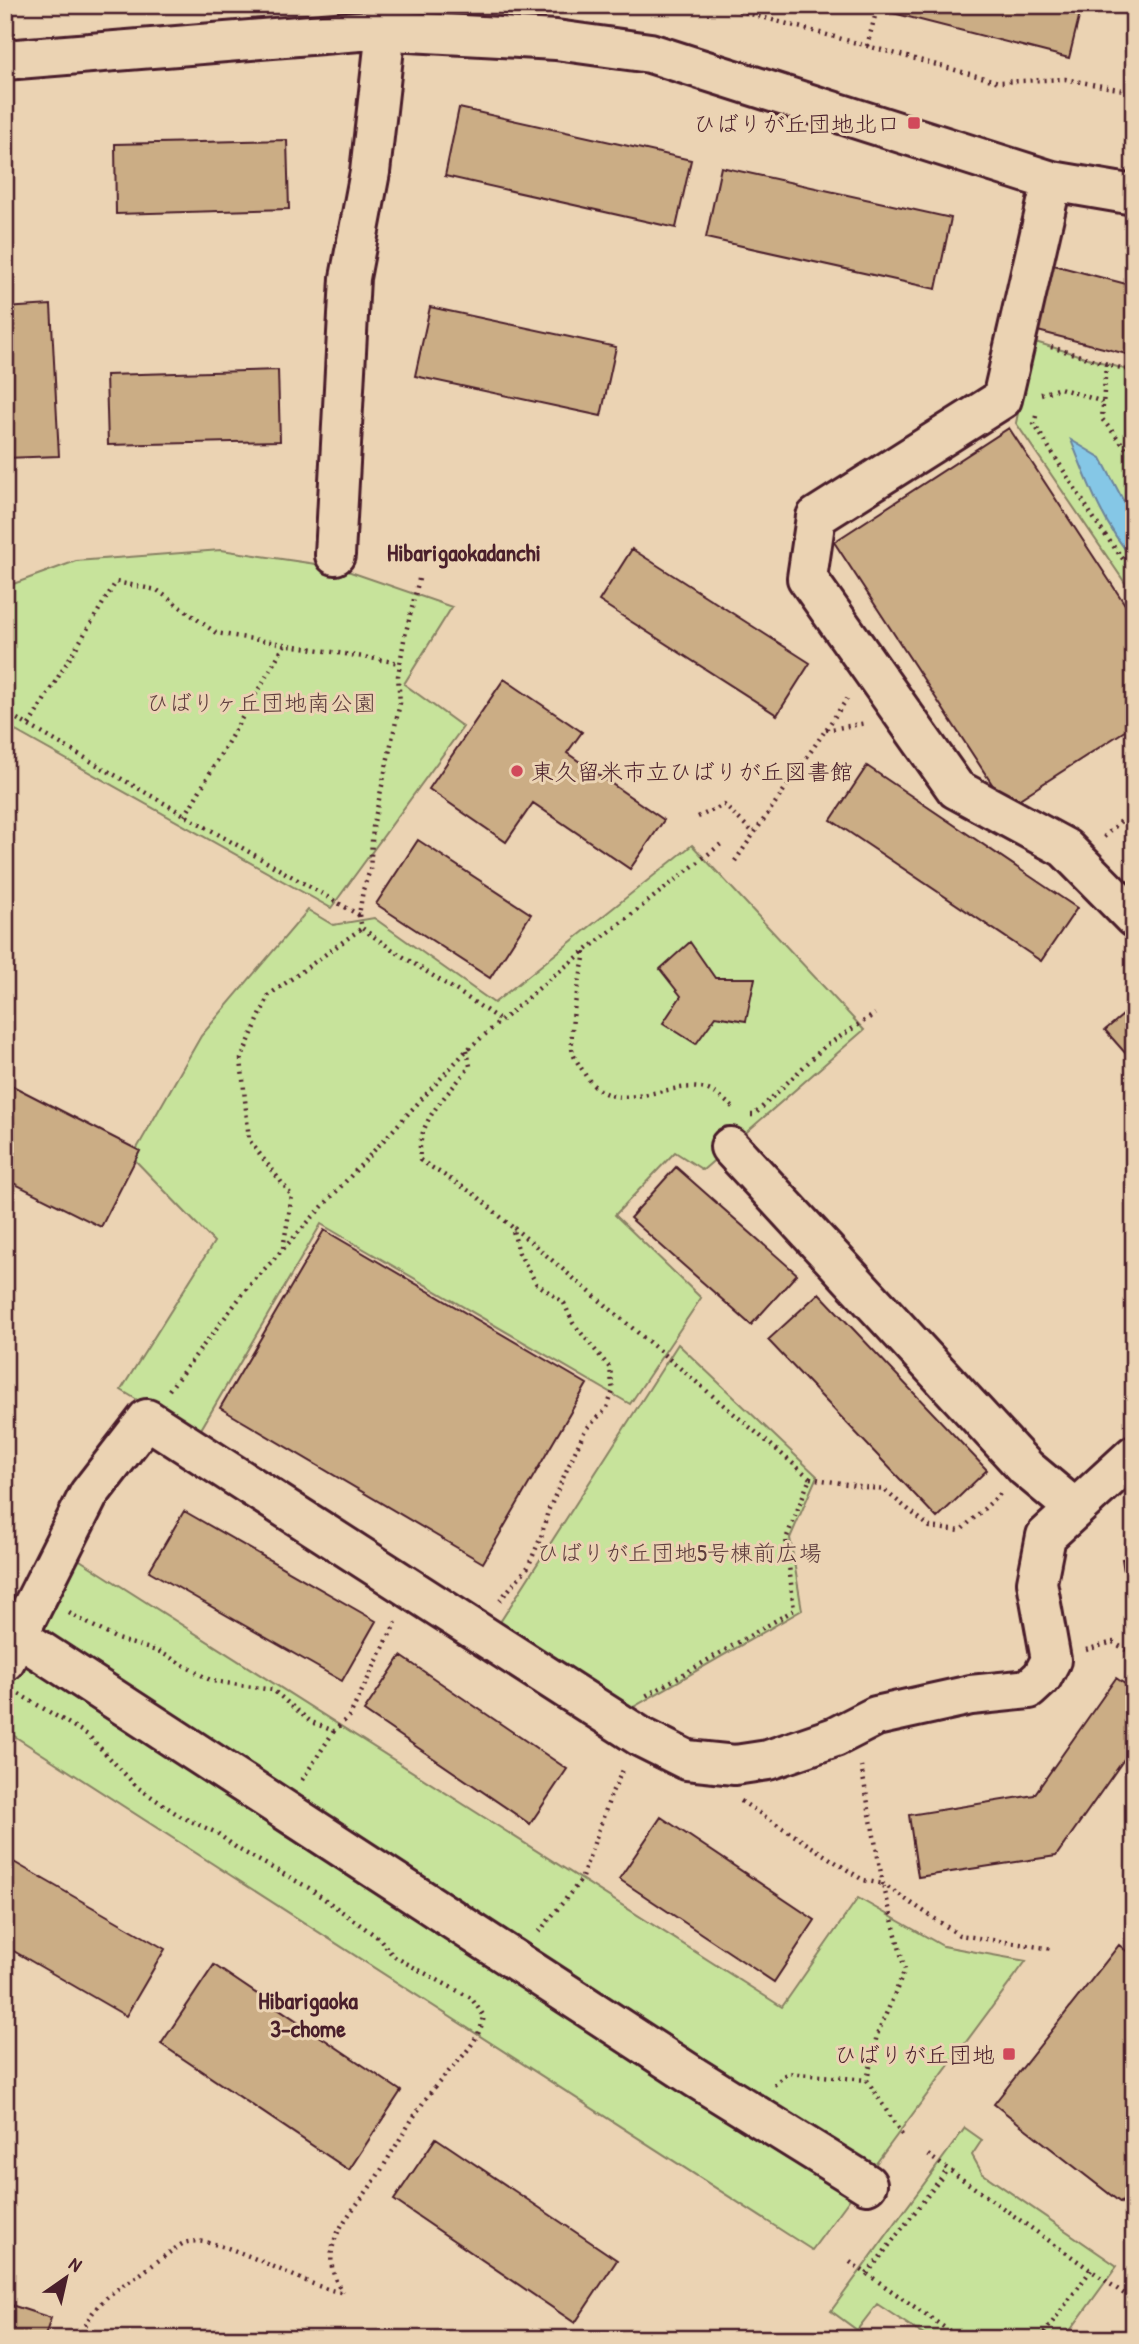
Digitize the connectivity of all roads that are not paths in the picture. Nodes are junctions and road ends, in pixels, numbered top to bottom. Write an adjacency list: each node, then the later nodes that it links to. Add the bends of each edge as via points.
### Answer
1 (377, 21): 2 (street); 3 (street, via 650,53); 5 (street, via 370,172 350,278)
2 (5, 60)
3 (1052, 181): 4 (street); 6 (street, via 1002,399 816,517 807,578 956,789 1065,848)
4 (1134, 195)
5 (335, 555)
6 (1134, 918)
7 (730, 1147): 9 (street, via 1026,1468)
8 (1134, 1455): 9 (street)
9 (1074, 1508): 10 (street, via 1046,1536 1037,1582 1051,1660 1029,1689 971,1695 876,1716 835,1737 768,1760 735,1765 687,1760 626,1726 147,1419 89,1494)
10 (11, 1654): 11 (street)
11 (867, 2184)

